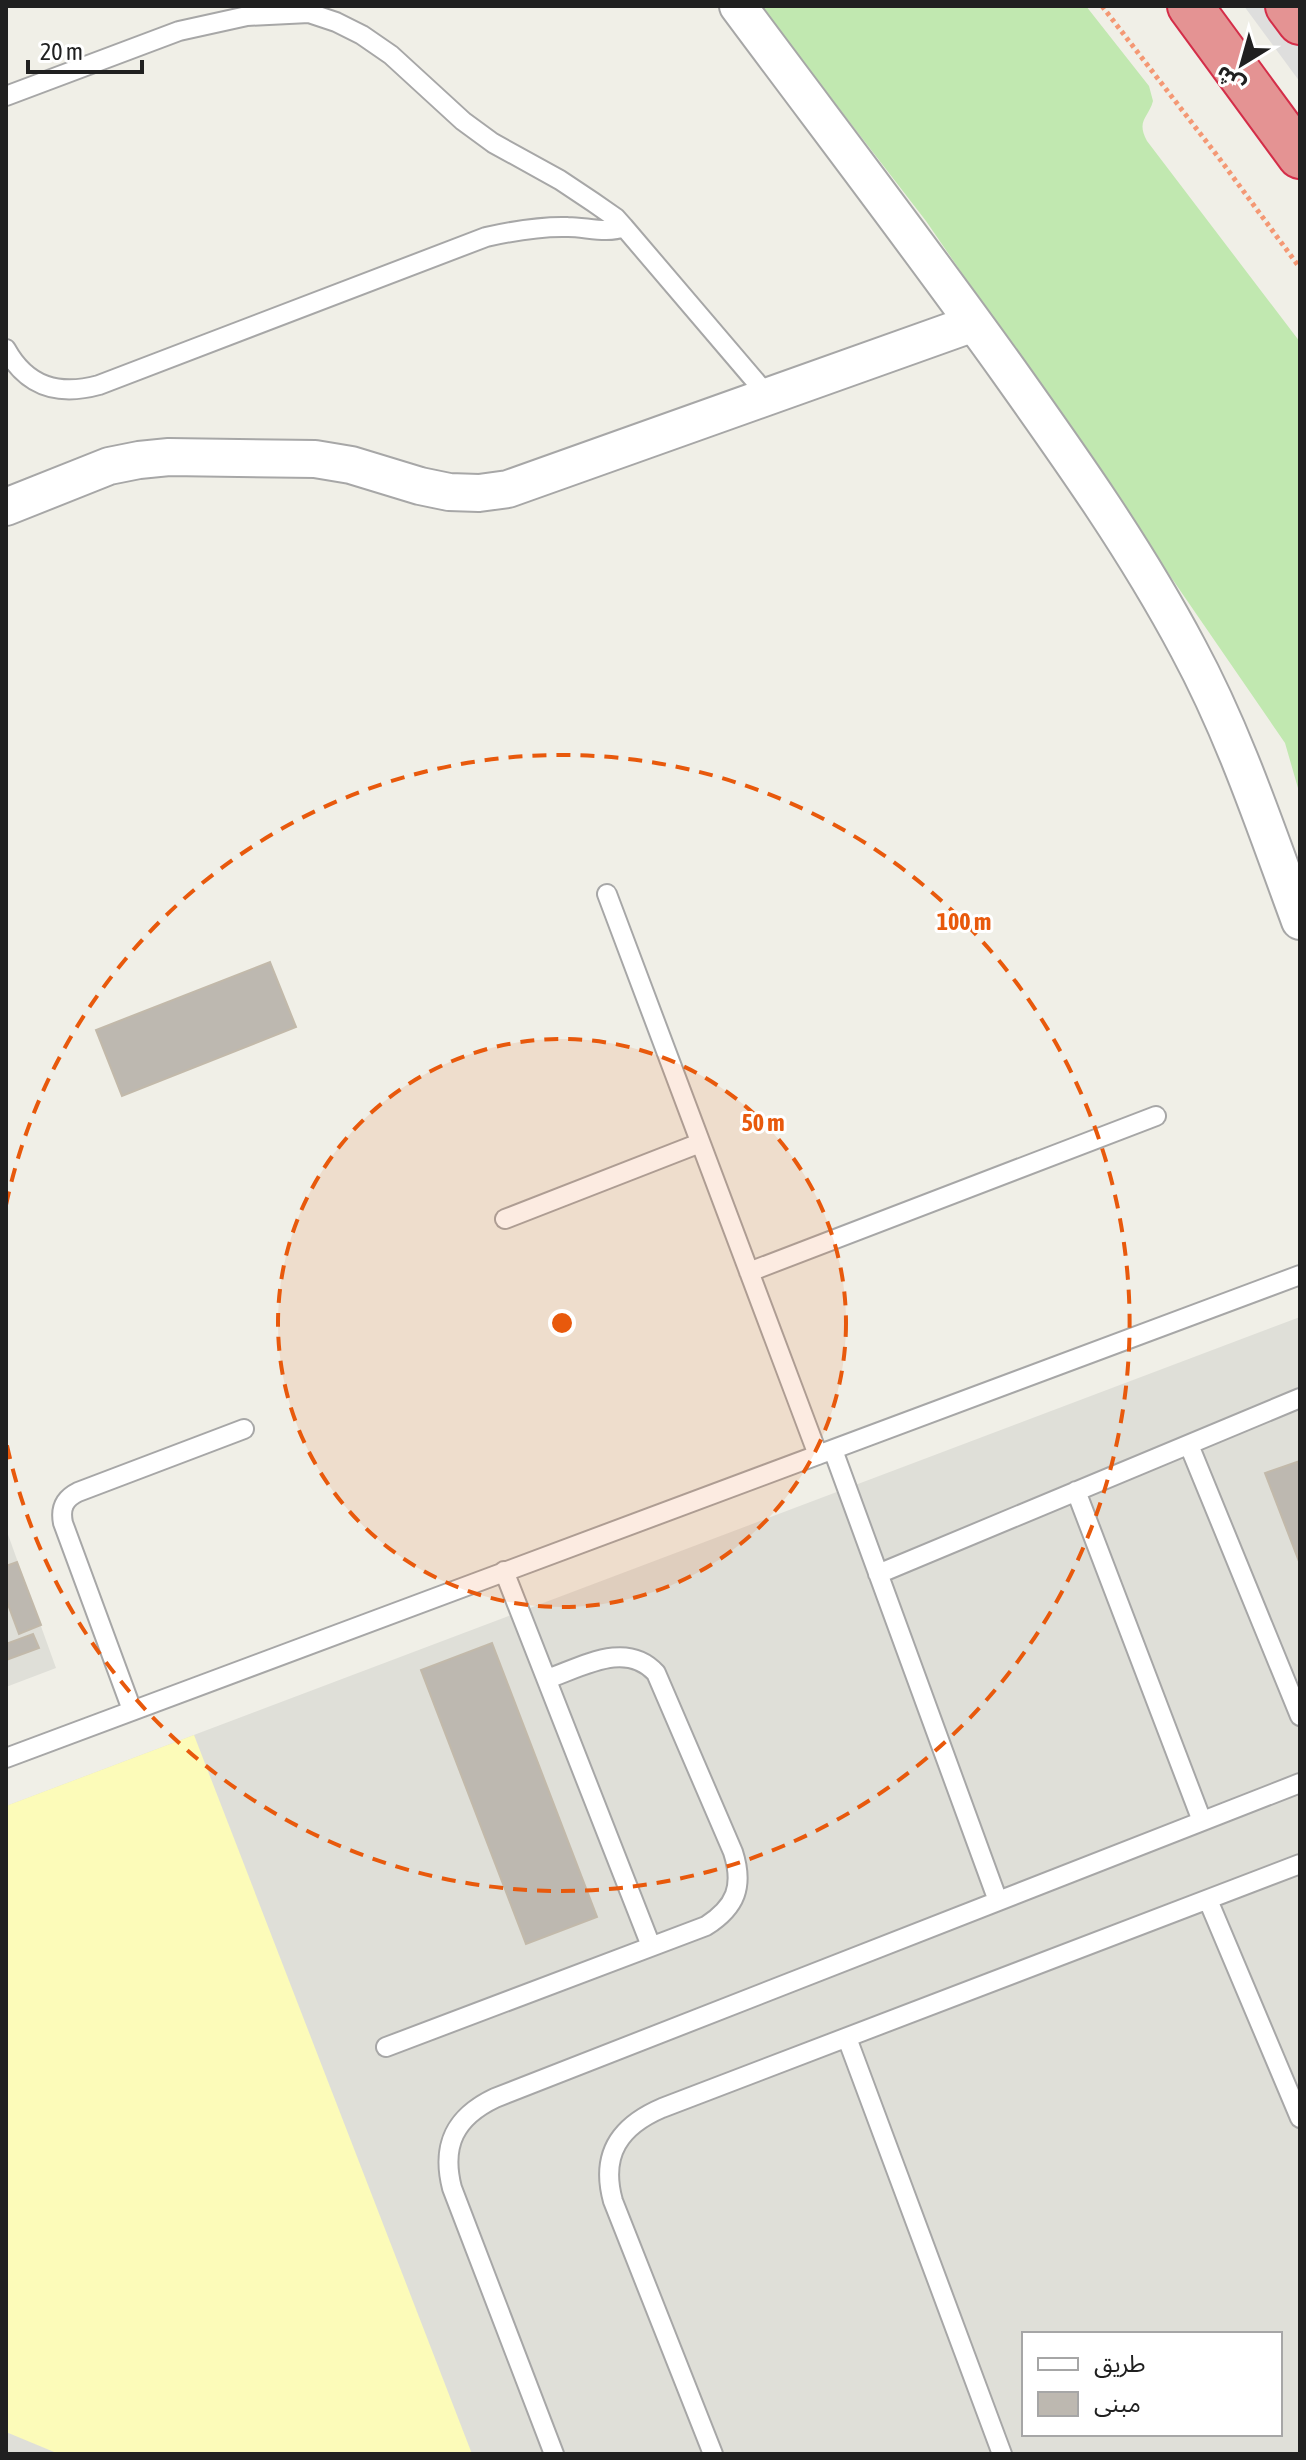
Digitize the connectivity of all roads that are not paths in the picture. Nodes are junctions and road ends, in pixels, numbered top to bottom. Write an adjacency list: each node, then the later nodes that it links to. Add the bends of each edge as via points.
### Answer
1 (738, 6): 8 (street)
2 (1190, 6): 6 (highway)
3 (1288, 6): 4 (highway)
4 (1300, 22)
5 (6, 96): 7 (lane, via 179,31 247,16 309,13 362,35 483,135 571,187)
6 (1300, 156)
7 (624, 227): 9 (lane, via 539,227 486,237 82,390 64,391 30,378); 10 (lane)
8 (974, 323): 10 (street); 13 (street, via 1134,552 1189,650 1237,752)
9 (6, 349)
10 (769, 397): 11 (street, via 508,489 449,492 315,459 169,457 109,466)
11 (6, 507)
12 (607, 894): 15 (lane)
13 (1300, 921)
14 (1156, 1116): 17 (lane)
15 (700, 1143): 16 (lane); 17 (lane)
16 (505, 1219)
17 (749, 1272): 22 (lane)
18 (1300, 1275): 22 (lane)
19 (1300, 1398): 21 (lane)
20 (244, 1429): 27 (lane, via 78,1492 63,1504 63,1523)
21 (1189, 1445): 23 (lane); 28 (lane)
22 (826, 1452): 24 (lane); 25 (lane)
23 (1076, 1491): 25 (lane); 31 (lane)
24 (504, 1571): 26 (lane); 27 (lane)
25 (878, 1574): 34 (lane)
26 (547, 1679): 35 (lane); 35 (lane, via 620,1656 649,1665 733,1852 738,1886 721,1916)
27 (132, 1710): 29 (lane)
28 (1300, 1716)
29 (6, 1758)
30 (1300, 1783): 31 (lane)
31 (1202, 1821): 34 (lane)
32 (1300, 1864): 33 (lane)
33 (1208, 1900): 36 (lane); 38 (lane)
34 (998, 1901): 39 (lane, via 495,2098 465,2118 454,2134 447,2170)
35 (651, 1946): 37 (lane)
36 (847, 2038): 40 (lane, via 648,2114 633,2123 613,2150 608,2184 613,2201); 41 (lane)
37 (386, 2047)
38 (1300, 2118)
39 (554, 2454)
40 (713, 2454)
41 (1002, 2454)

